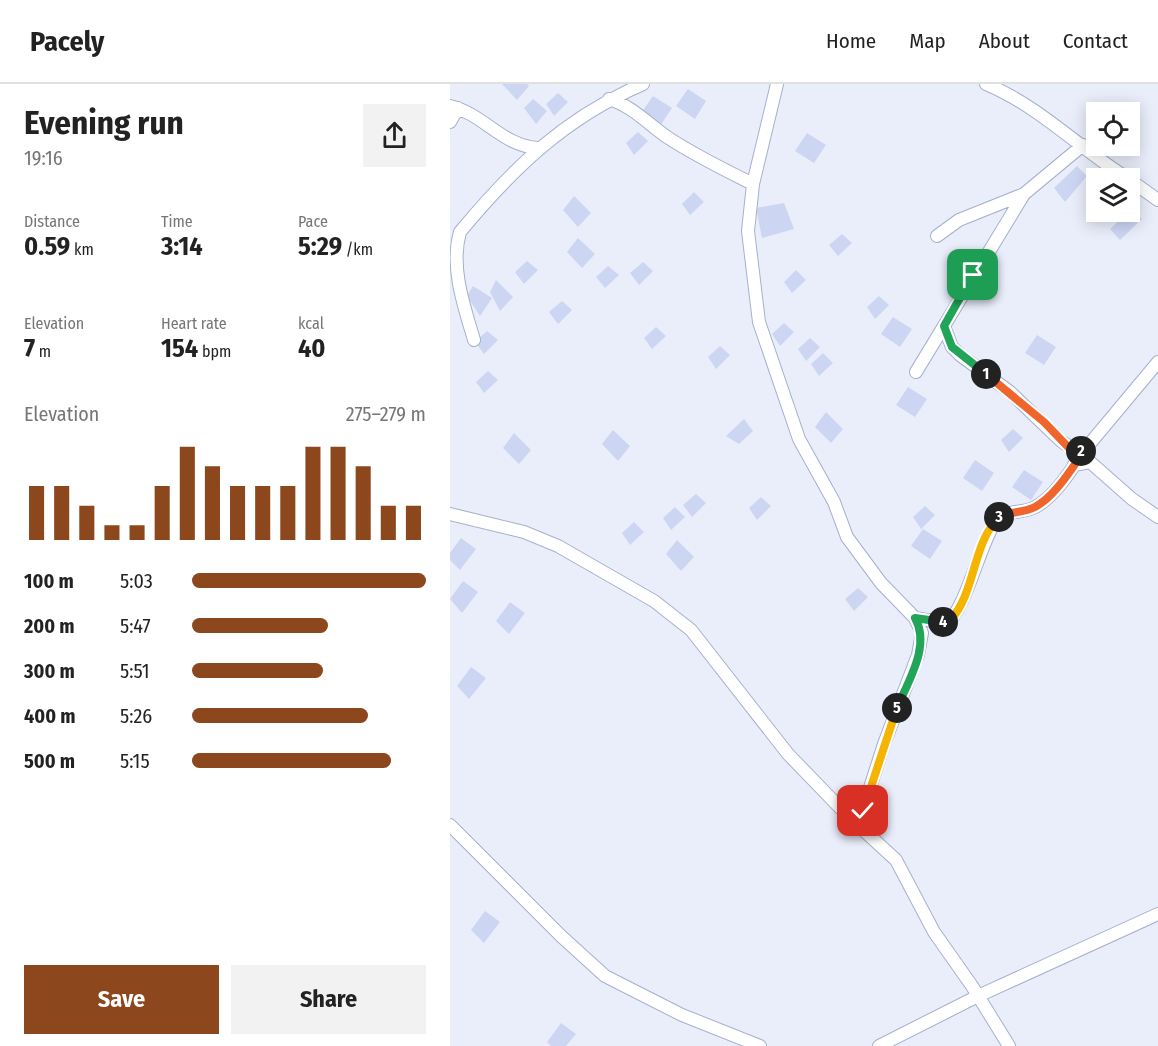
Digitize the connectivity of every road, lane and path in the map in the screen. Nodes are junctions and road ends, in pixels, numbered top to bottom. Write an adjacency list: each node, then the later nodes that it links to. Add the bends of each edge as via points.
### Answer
1 (643, 84): 4 (street)
2 (777, 84): 12 (street)
3 (986, 84): 8 (street, via 1006,92)
4 (626, 98): 9 (street, via 609,99); 12 (street, via 667,136)
5 (454, 107): 6 (street); 7 (street, via 470,112)
6 (450, 122)
7 (511, 142): 9 (street); 11 (street)
8 (1083, 145): 10 (street); 14 (street)
9 (538, 148): 11 (street)
10 (1113, 168)
11 (515, 169): 17 (street, via 460,232)
12 (753, 184): 26 (street, via 748,231 753,293 791,418 852,545 880,583)
13 (1140, 187): 15 (street)
14 (1024, 194): 16 (street, via 959,220); 18 (street)
15 (1158, 200)
16 (937, 236)
17 (453, 247): 19 (street, via 454,268)
18 (944, 326): 21 (street); 22 (street, via 952,347 960,355 1010,392 1070,449 1077,452)
19 (474, 340)
20 (1158, 362): 22 (street)
21 (916, 372)
22 (1087, 447): 23 (street)
23 (1074, 465): 25 (street, via 1090,462); 26 (street, via 1041,504 1010,512 994,522 960,607 950,621)
24 (450, 514): 28 (street, via 543,538 676,617 703,643 781,746)
25 (1158, 517)
26 (915, 618): 28 (street, via 922,633 918,655)
27 (450, 825): 31 (street, via 604,976 682,1015)
28 (858, 825): 30 (street, via 896,860 934,932)
29 (1158, 914): 30 (street)
30 (978, 996): 32 (street); 33 (street)
31 (760, 1046)
32 (879, 1046)
33 (1008, 1046)

